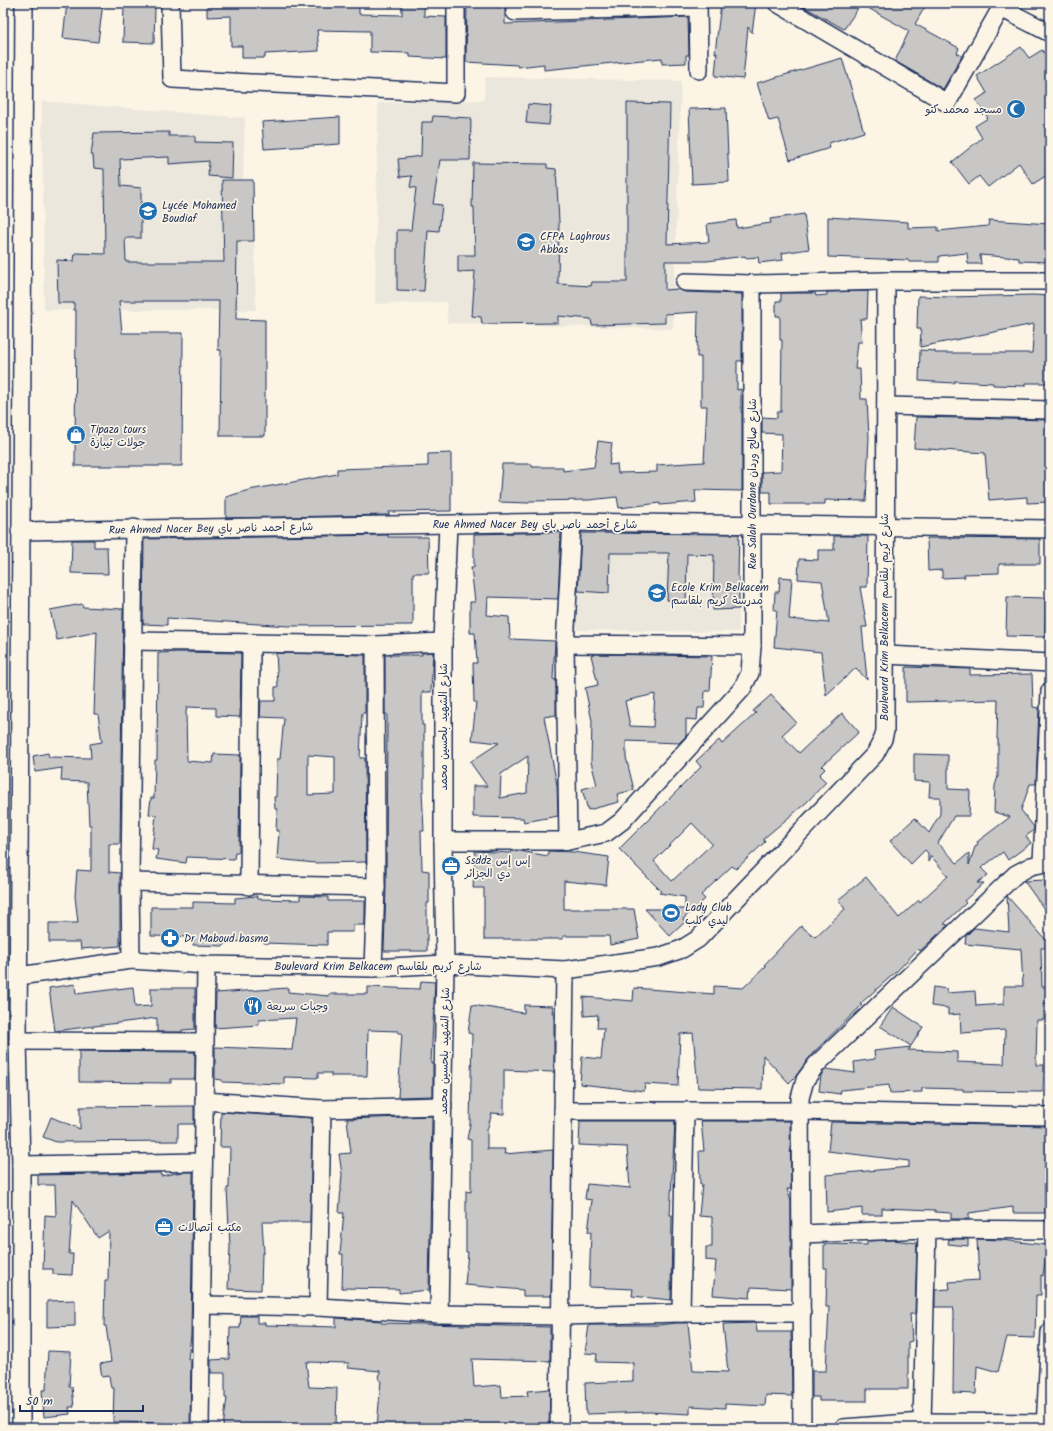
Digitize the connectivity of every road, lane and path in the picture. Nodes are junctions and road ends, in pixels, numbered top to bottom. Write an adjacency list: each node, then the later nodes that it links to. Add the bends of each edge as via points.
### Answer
1 (24, 3): 22 (street)
2 (170, 3): 3 (street, via 172,79 456,93)
3 (456, 3)
4 (515, 3): 6 (street, via 515,12)
5 (777, 3): 7 (street, via 947,103)
6 (698, 5): 9 (street)
7 (1002, 5): 8 (street)
8 (1050, 33)
9 (699, 70)
10 (886, 281): 11 (street); 13 (street); 14 (street, Boulevard Krim Belkacem شارع كريم بلقاسم)
11 (1050, 281)
12 (685, 282): 13 (street)
13 (752, 284): 18 (street, Rue Salah Ourdane شارع صالح وردان)
14 (886, 406): 15 (street); 19 (street, Boulevard Krim Belkacem شارع كريم بلقاسم)
15 (1050, 410)
16 (572, 522): 17 (street, Rue Ahmed Nacer Bey شارع أحمد ناصر باي); 18 (street, Rue Ahmed Nacer Bey شارع أحمد ناصر باي); 26 (street)
17 (448, 525): 20 (street, Rue Ahmed Nacer Bey شارع أحمد ناصر باي); 24 (street, شارع الشهيد بلحسين محمد)
18 (752, 525): 19 (street, Rue Ahmed Nacer Bey شارع أحمد ناصر باي); 28 (street, Rue Salah Ourdane شارع صالح وردان)
19 (884, 527): 21 (street, Rue Ahmed Nacer Bey شارع أحمد ناصر باي); 29 (street, Boulevard Krim Belkacem شارع كريم بلقاسم)
20 (134, 528): 22 (street, Rue Ahmed Nacer Bey شارع أحمد ناصر باي); 23 (street)
21 (1050, 529)
22 (20, 531): 43 (street)
23 (132, 641): 25 (street); 35 (street)
24 (443, 642): 27 (street); 32 (street, شارع الشهيد بلحسين محمد)
25 (251, 643): 27 (street); 36 (street)
26 (565, 644): 28 (street); 33 (street)
27 (375, 645): 37 (street)
28 (752, 646): 33 (street, Rue Salah Ourdane شارع صالح وردان, via 750,673 737,696 622,821 606,833)
29 (886, 655): 30 (street); 42 (street, Boulevard Krim Belkacem شارع كريم بلقاسم, via 884,730 879,747 698,939 682,949 659,957)
30 (1050, 663)
31 (1050, 691): 34 (street)
32 (443, 841): 33 (street, Rue Salah Ourdane شارع صالح وردان); 39 (street, شارع الشهيد بلحسين محمد)
33 (568, 841)
34 (1046, 862): 50 (street, via 1016,874 816,1065 802,1088)
35 (130, 882): 36 (street); 38 (street)
36 (248, 886): 37 (street)
37 (376, 887): 41 (street)
38 (131, 960): 40 (street, Boulevard Krim Belkacem شارع كريم بلقاسم); 43 (street, Boulevard Krim Belkacem شارع كريم بلقاسم)
39 (445, 964): 41 (street, Boulevard Krim Belkacem شارع كريم بلقاسم); 42 (street, Boulevard Krim Belkacem شارع كريم بلقاسم); 47 (street, شارع الشهيد بلحسين محمد)
40 (206, 965): 41 (street, Boulevard Krim Belkacem شارع كريم بلقاسم); 45 (street)
41 (373, 968)
42 (565, 970): 49 (street)
43 (19, 976): 44 (street)
44 (18, 1041): 45 (street); 54 (street)
45 (204, 1042): 46 (street)
46 (204, 1101): 48 (street); 53 (street)
47 (443, 1106): 48 (street); 62 (street, شارع الشهيد بلحسين محمد)
48 (322, 1109): 59 (street)
49 (563, 1111): 51 (street); 63 (street)
50 (801, 1111): 51 (street); 52 (street); 57 (street)
51 (685, 1112): 60 (street)
52 (1050, 1116)
53 (203, 1162): 54 (street); 58 (street)
54 (21, 1165): 67 (street)
55 (927, 1229): 56 (street); 57 (street); 65 (street)
56 (1050, 1230)
57 (802, 1234): 61 (street)
58 (202, 1305): 59 (street); 68 (street)
59 (318, 1307): 62 (street)
60 (681, 1312): 61 (street); 63 (street)
61 (802, 1313): 70 (street)
62 (439, 1314): 63 (street)
63 (561, 1316): 69 (street)
64 (1050, 1332): 66 (street)
65 (922, 1422): 66 (street); 71 (street)
66 (1046, 1426)
67 (21, 1428)
68 (200, 1428)
69 (559, 1428)
70 (802, 1428)
71 (843, 1428)

